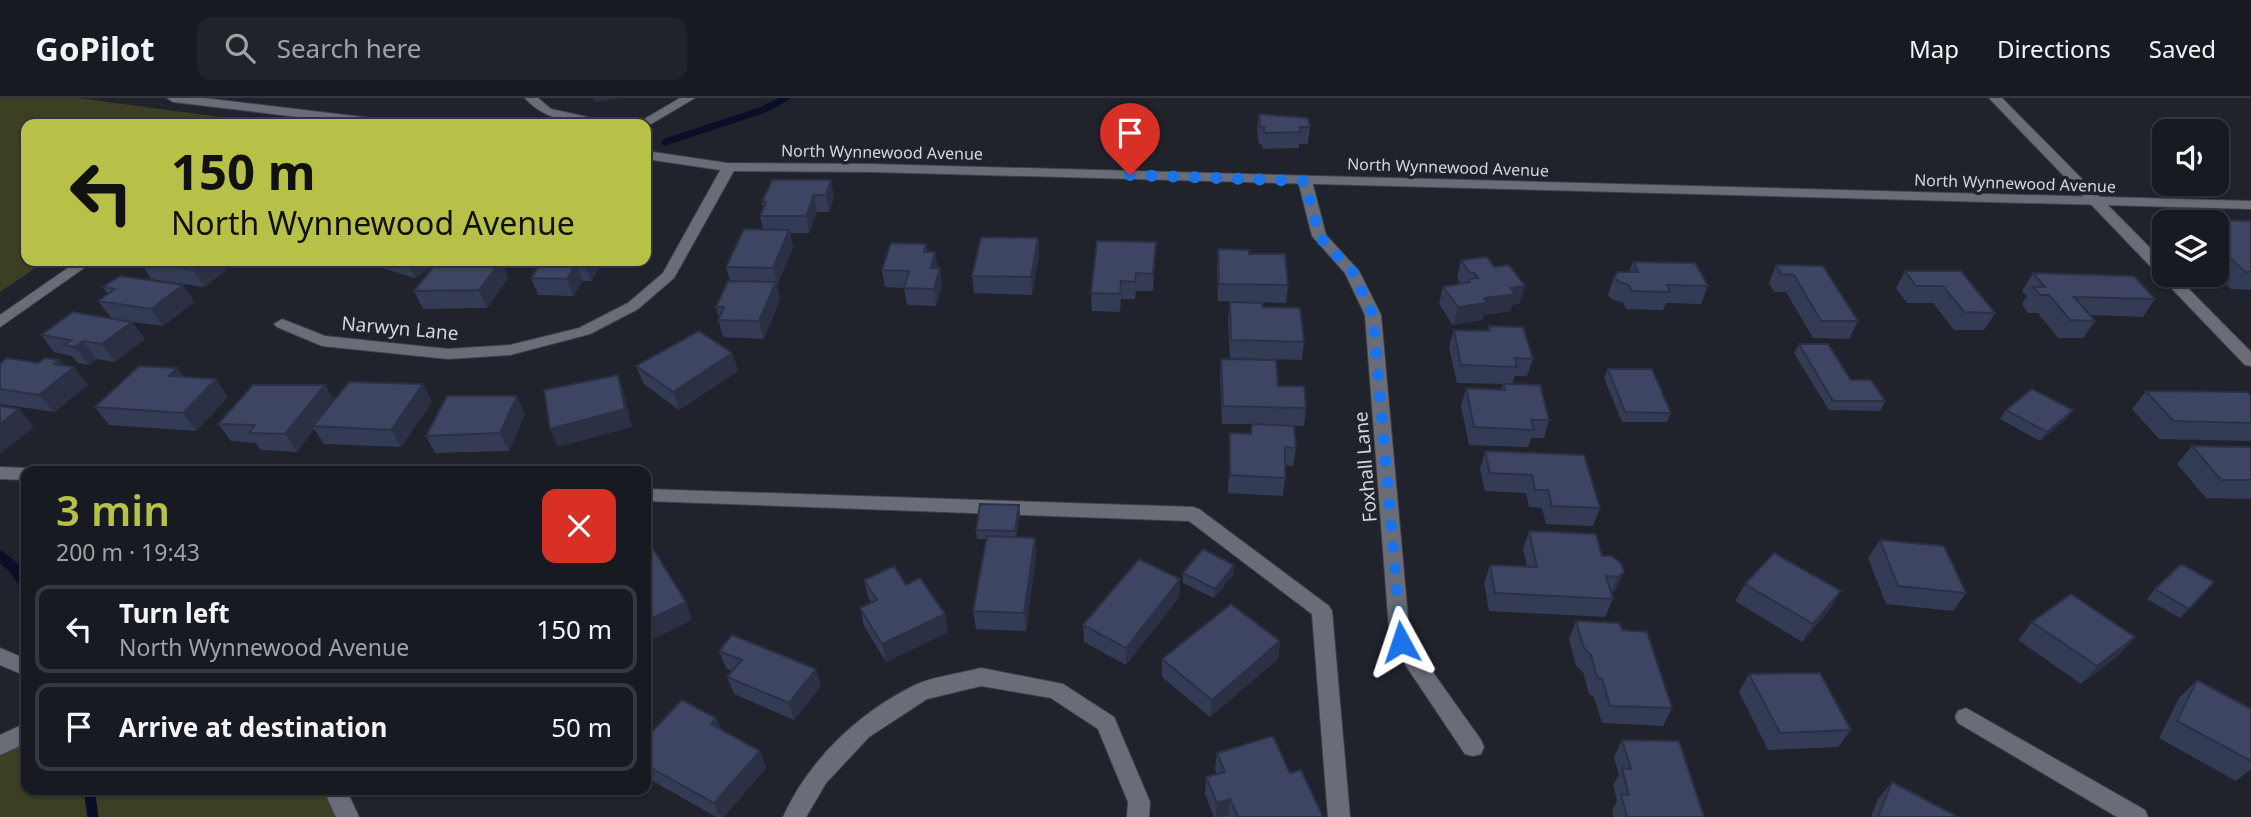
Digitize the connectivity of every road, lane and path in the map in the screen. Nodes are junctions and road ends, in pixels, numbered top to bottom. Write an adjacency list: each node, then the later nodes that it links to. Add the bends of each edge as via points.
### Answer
1 (173, 98): 5 (street)
2 (531, 98): 8 (street, via 547,112)
3 (689, 98): 9 (street)
4 (1996, 98): 13 (street)
5 (297, 114): 6 (street); 7 (street)
6 (290, 119)
7 (342, 119)
8 (578, 119)
9 (651, 119)
10 (651, 156): 11 (street, North Wynnewood Avenue)
11 (729, 167): 12 (street, North Wynnewood Avenue); 19 (street, Narwyn Lane, via 669,275 632,306 584,331 510,350 448,354 322,341)
12 (1305, 181): 13 (street, North Wynnewood Avenue); 29 (street, Foxhall Lane, via 1319,236 1352,271 1373,315 1401,642)
13 (2097, 202): 14 (street, North Wynnewood Avenue); 15 (street)
14 (2251, 205)
15 (2152, 259)
16 (80, 266): 18 (street)
17 (2179, 287): 20 (street)
18 (0, 322)
19 (282, 324)
20 (2251, 361)
21 (0, 473): 22 (street)
22 (21, 474)
23 (651, 495): 34 (street, via 1193,514 1322,611)
24 (0, 656): 25 (street)
25 (21, 665)
26 (1966, 718): 35 (street)
27 (21, 735): 28 (street)
28 (0, 746)
29 (1474, 747)
30 (337, 795): 31 (street)
31 (348, 817)
32 (794, 817): 33 (street, via 818,776 862,730 921,692 981,677 1056,690 1106,723 1139,802)
33 (1138, 817)
34 (1339, 817)
35 (2137, 817)

